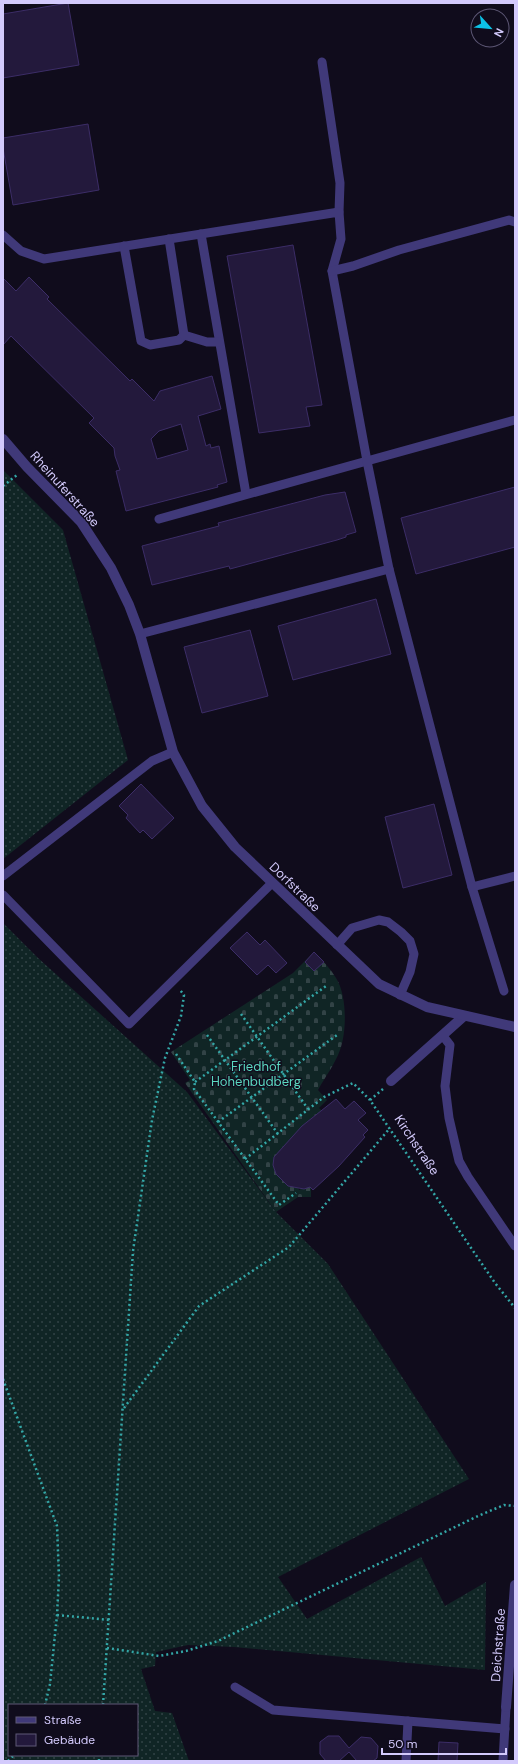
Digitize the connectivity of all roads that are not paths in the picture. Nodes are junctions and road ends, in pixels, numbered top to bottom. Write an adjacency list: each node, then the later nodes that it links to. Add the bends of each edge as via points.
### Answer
1 (322, 62): 2 (lane, via 340,183)
2 (340, 212): 4 (lane); 8 (lane, via 341,239)
3 (515, 222): 8 (lane, via 509,220)
4 (201, 234): 6 (lane); 10 (lane)
5 (3, 235): 7 (lane, via 21,250 44,259)
6 (169, 239): 7 (lane); 9 (lane)
7 (124, 246): 9 (lane, via 141,341 150,345 179,340)
8 (332, 271): 13 (lane)
9 (184, 335): 10 (lane, via 208,342)
10 (219, 342): 14 (lane)
11 (515, 420): 13 (lane)
12 (3, 439): 17 (street, Rheinuferstraße, via 82,522 111,568)
13 (367, 461): 14 (lane); 16 (lane)
14 (246, 494): 15 (lane)
15 (159, 519)
16 (389, 569): 17 (lane); 23 (lane)
17 (140, 634): 18 (street, Rheinuferstraße)
18 (149, 668): 19 (street, Dorfstraße)
19 (173, 752): 20 (lane, via 152,761); 22 (street, Dorfstraße, via 202,806 235,847)
20 (3, 876)
21 (515, 876): 23 (lane)
22 (272, 883): 24 (lane, via 129,1024); 25 (street, Dorfstraße)
23 (472, 887): 26 (lane)
24 (3, 895)
25 (337, 945): 27 (street, Dorfstraße, via 379,984); 27 (lane, via 352,928 379,920 388,922 401,932 410,941 414,954 410,972)
26 (504, 991)
27 (400, 995): 28 (street, Dorfstraße, via 427,1007)
28 (464, 1016): 29 (street, Dorfstraße); 30 (street)
29 (515, 1026)
30 (443, 1036): 31 (street); 32 (lane, via 450,1045 445,1086 459,1161)
31 (391, 1082)
32 (515, 1246)
33 (515, 1586): 35 (street, Deichstraße)
34 (235, 1687): 36 (lane, via 273,1710)
35 (506, 1707): 37 (lane)
36 (408, 1721): 37 (lane); 38 (lane)
37 (505, 1729): 39 (lane)
38 (406, 1761)
39 (503, 1761)

